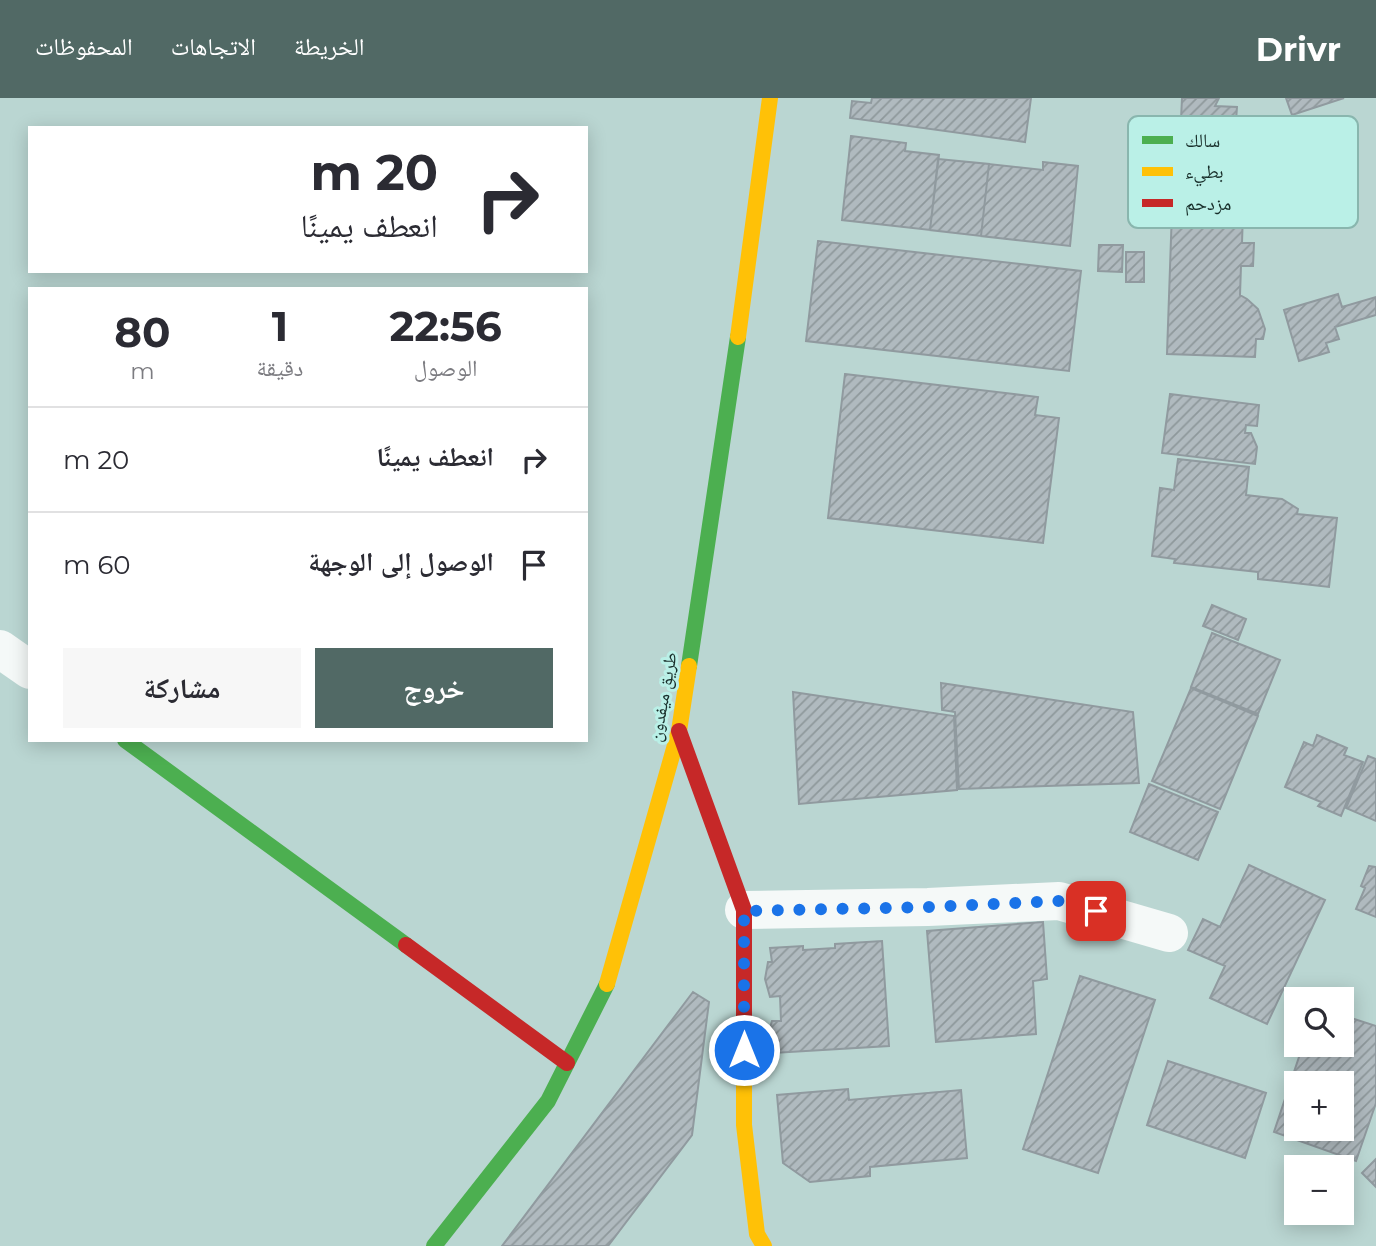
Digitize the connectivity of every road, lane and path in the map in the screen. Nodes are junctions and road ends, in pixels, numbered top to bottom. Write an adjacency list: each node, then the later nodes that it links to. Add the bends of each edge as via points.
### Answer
1 (770, 98): 4 (main road, طريق ميفدون)
2 (0, 649): 3 (street)
3 (28, 669)
4 (679, 731): 6 (main road); 8 (main road, طريق ميفدون, via 609,980)
5 (128, 742): 8 (main road)
6 (744, 911): 7 (street, via 1059,901); 10 (main road, via 744,1125 757,1234)
7 (1169, 933)
8 (567, 1063): 9 (main road, طريق ميفدون, via 548,1101)
9 (434, 1246)
10 (764, 1246)

